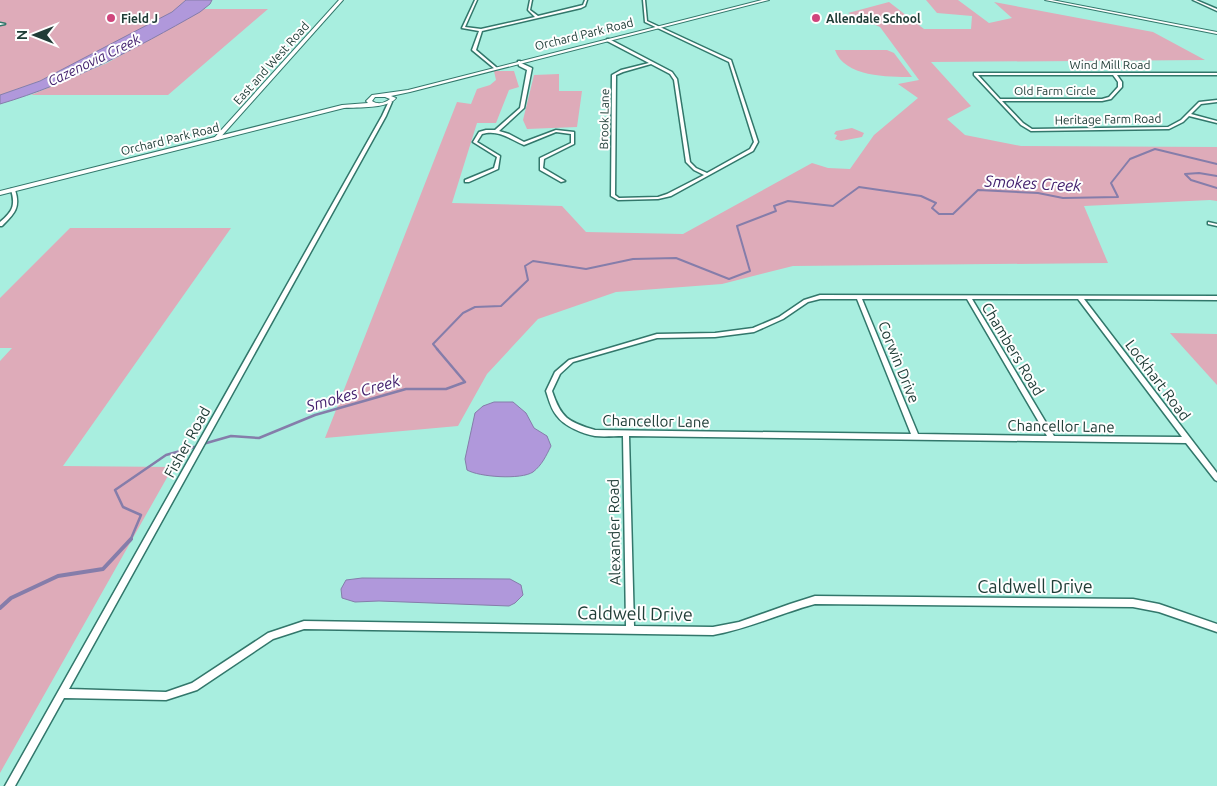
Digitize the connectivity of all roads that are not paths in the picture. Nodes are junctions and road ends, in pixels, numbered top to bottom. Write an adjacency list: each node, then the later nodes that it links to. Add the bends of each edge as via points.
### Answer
1 (341, 0): 30 (street, East and West Road)
2 (476, 0): 12 (street, via 463,28)
3 (531, 0): 10 (street, via 529,10)
4 (586, 0): 10 (street, via 586,4 580,7)
5 (644, 0): 11 (street, via 646,21)
6 (767, 0): 11 (main road, Orchard Park Road)
7 (1047, 0): 13 (street)
8 (1194, 0): 9 (street)
9 (1217, 10)
10 (537, 17): 12 (street)
11 (659, 27): 14 (main road, Orchard Park Road); 31 (street, via 730,61 756,142 752,150)
12 (481, 30): 17 (street, via 474,50)
13 (1217, 33)
14 (608, 40): 15 (main road, Orchard Park Road); 16 (street)
15 (520, 63): 17 (main road, Orchard Park Road); 29 (street, via 530,70 522,108)
16 (652, 63): 31 (street, via 672,74 676,80 688,162); 31 (street, Brook Lane, via 614,75 613,196 618,199 658,198)
17 (495, 68): 20 (main road, Orchard Park Road)
18 (1114, 74): 19 (street, Wind Mill Road); 22 (street, Old Farm Circle, via 1120,87 1110,98 1102,100); 22 (street, Wind Mill Road, via 975,74)
19 (1217, 74)
20 (408, 91): 21 (main road, Orchard Park Road); 23 (main road, Orchard Park Road)
21 (386, 95): 23 (main road, via 392,96); 25 (main road, Orchard Park Road)
22 (999, 100): 27 (street, Heritage Farm Road, via 1031,130 1169,128)
23 (391, 101): 25 (main road); 26 (street, Fisher Road)
24 (1217, 101): 27 (street, Heritage Farm Road, via 1200,103)
25 (373, 102): 26 (street); 30 (main road, Orchard Park Road, via 344,106)
26 (385, 110): 50 (street, Fisher Road)
27 (1189, 115): 28 (street)
28 (1217, 122)
29 (497, 130): 32 (street, via 480,132 475,142 499,157 496,169); 33 (street, via 524,144 556,132 573,134 573,143 542,158 541,169)
30 (216, 139): 34 (main road, Orchard Park Road)
31 (706, 174)
32 (467, 181)
33 (563, 181)
34 (13, 190): 35 (main road, Orchard Park Road); 37 (street, via 16,204)
35 (0, 193)
36 (1210, 223): 38 (street)
37 (0, 225)
38 (1217, 226)
39 (859, 297): 40 (street, Chancellor Lane); 43 (street, Chancellor Lane, via 814,298 782,318 754,330 646,338 571,361 557,373 549,391 555,410 570,426 595,433); 44 (street, Corwin Drive)
40 (968, 297): 41 (street, Chancellor Lane); 45 (street, Chambers Road)
41 (1079, 297): 42 (street, Chancellor Lane); 46 (street, Lockhart Road)
42 (1217, 298)
43 (626, 434): 44 (street, Chancellor Lane); 49 (street, Alexander Road)
44 (915, 436): 45 (street, Chancellor Lane)
45 (1052, 438): 46 (street, Chancellor Lane)
46 (1187, 440): 47 (street, Lockhart Road)
47 (1217, 478)
48 (1217, 628): 49 (street, Caldwell Drive, via 1133,602 816,600 727,630)
49 (630, 629): 50 (street, Caldwell Drive, via 304,625 271,636 194,687 166,696)
50 (62, 693): 51 (street, Fisher Road)
51 (10, 786)

